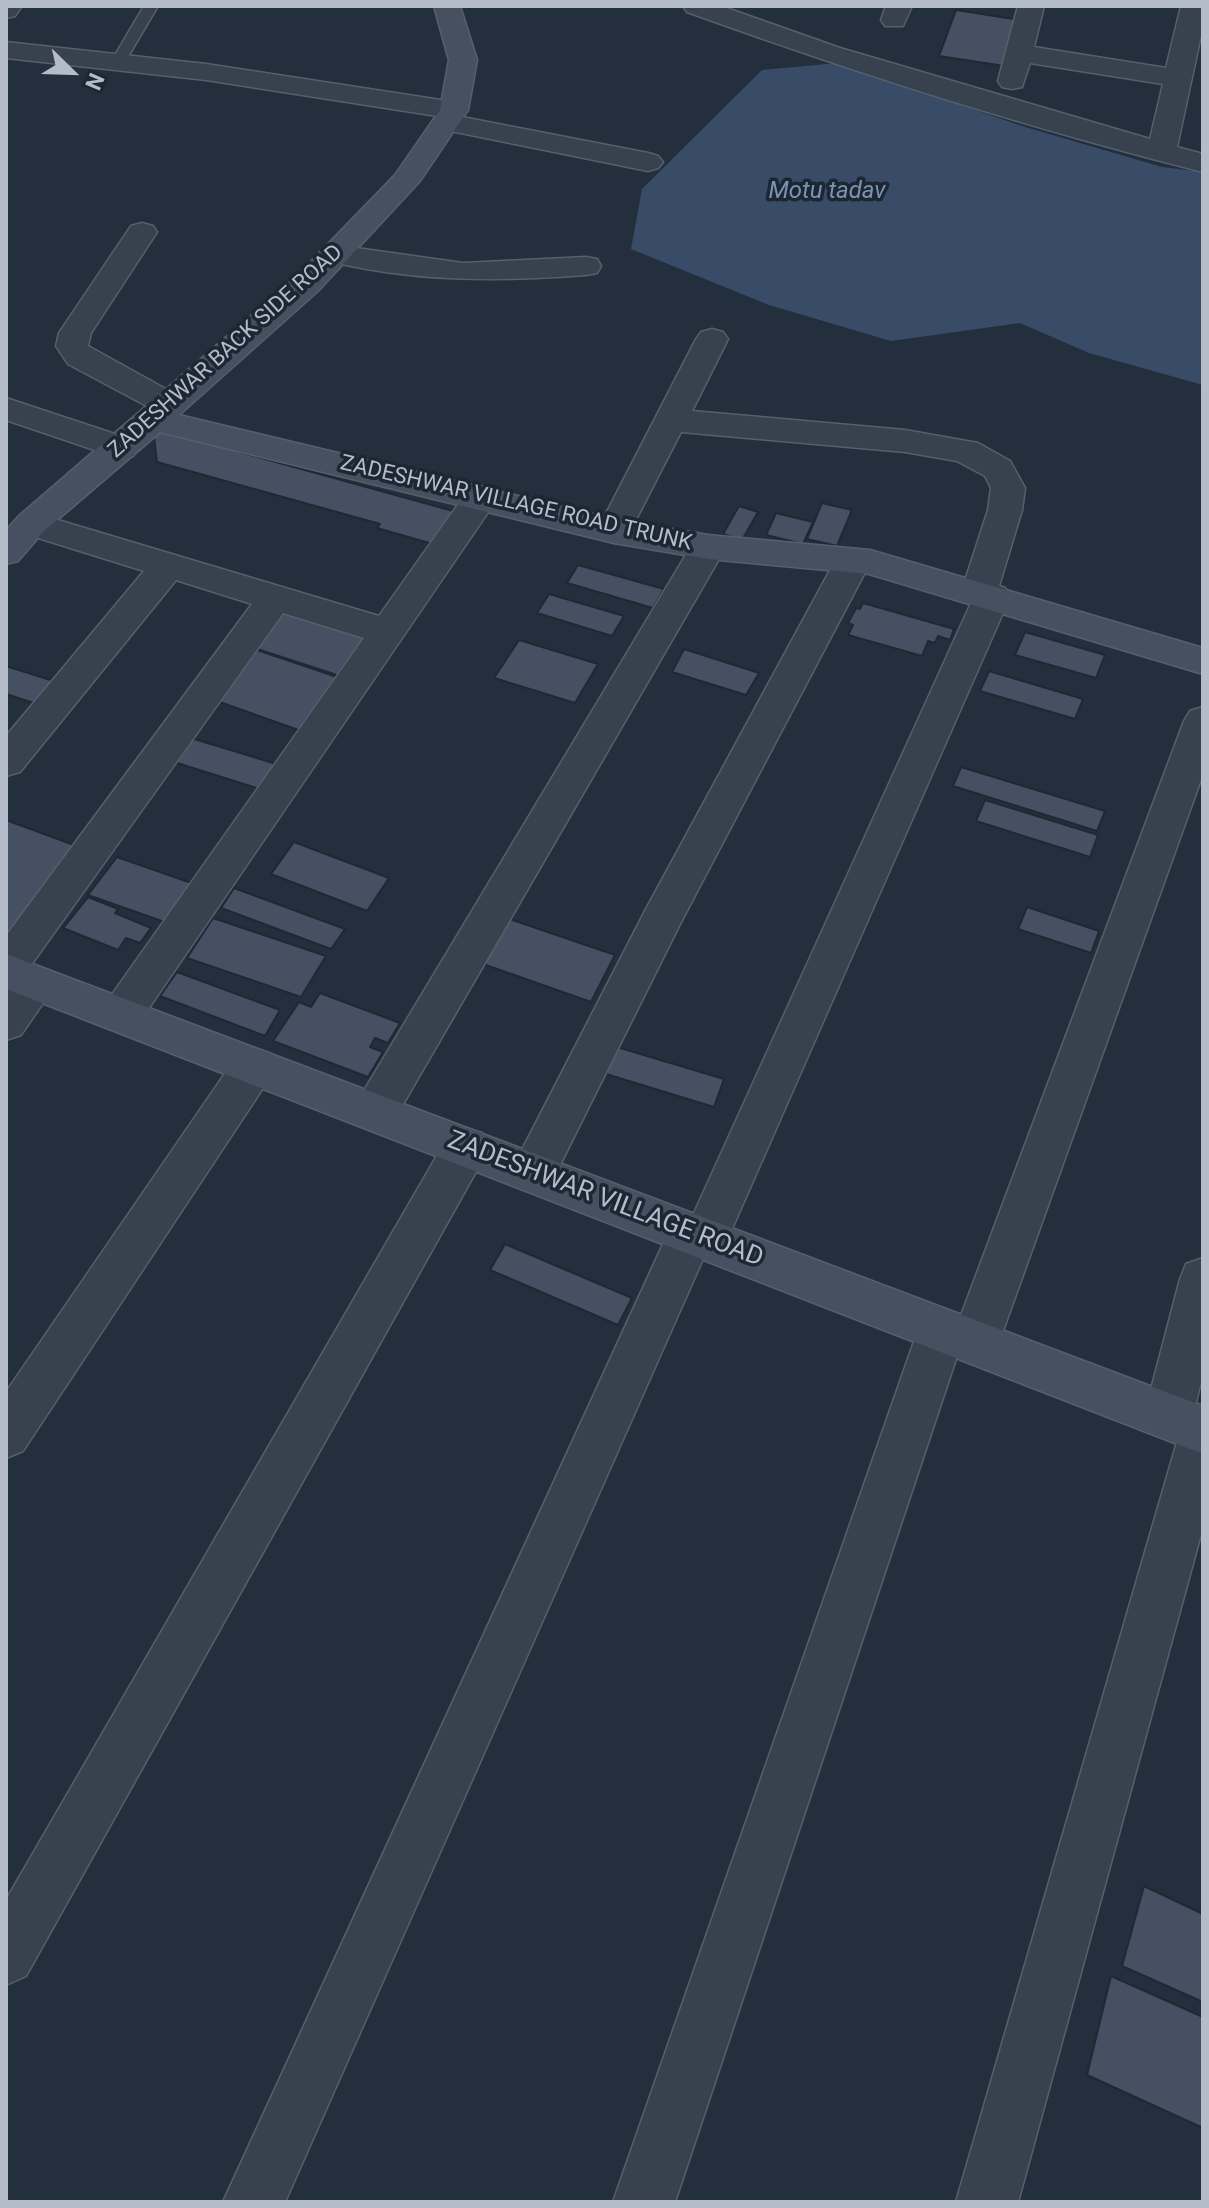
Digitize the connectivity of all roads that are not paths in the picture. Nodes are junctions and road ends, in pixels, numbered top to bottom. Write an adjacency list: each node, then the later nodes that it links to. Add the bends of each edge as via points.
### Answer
1 (151, 6): 10 (lane)
2 (447, 6): 13 (street, ZADESHWAR BACK SIDE ROAD, via 463,60)
3 (696, 6): 7 (street)
4 (781, 6): 7 (street)
5 (1031, 6): 9 (street)
6 (1194, 6): 11 (street)
7 (769, 33): 12 (street)
8 (6, 50): 10 (street)
9 (1019, 53): 11 (street); 12 (street)
10 (118, 62): 13 (street, via 206,72)
11 (1178, 78): 14 (street)
12 (1005, 108): 14 (street)
13 (450, 116): 15 (street); 18 (street, ZADESHWAR BACK SIDE ROAD, via 405,181)
14 (1161, 152): 16 (street)
15 (648, 162)
16 (1203, 163)
17 (142, 232): 22 (street, via 75,333 72,346 79,357)
18 (335, 254): 19 (street, via 465,272); 22 (street, ZADESHWAR BACK SIDE ROAD)
19 (586, 266)
20 (712, 339): 23 (street)
21 (6, 409): 24 (street)
22 (162, 413): 24 (street, ZADESHWAR BACK SIDE ROAD); 25 (street, ZADESHWAR VILLAGE ROAD TRUNK)
23 (671, 420): 27 (street); 32 (street, via 905,441 966,451 988,463 998,469 1008,488)
24 (121, 448): 26 (street, ZADESHWAR BACK SIDE ROAD)
25 (481, 497): 27 (street, ZADESHWAR VILLAGE ROAD TRUNK); 34 (street)
26 (31, 524): 29 (street, ZADESHWAR BACK SIDE ROAD); 31 (street)
27 (614, 531): 28 (street, ZADESHWAR VILLAGE ROAD TRUNK)
28 (708, 547): 30 (street, ZADESHWAR VILLAGE ROAD TRUNK); 42 (street)
29 (6, 552)
30 (853, 561): 32 (street, ZADESHWAR VILLAGE ROAD TRUNK); 44 (street)
31 (168, 566): 33 (street); 37 (street)
32 (986, 595): 35 (street, ZADESHWAR VILLAGE ROAD TRUNK); 45 (street)
33 (275, 598): 34 (street); 38 (street)
34 (387, 632): 39 (street)
35 (1203, 661)
36 (1203, 721): 47 (street)
37 (6, 762)
38 (16, 974): 39 (street, ZADESHWAR VILLAGE ROAD); 40 (street)
39 (121, 1015): 41 (street, ZADESHWAR VILLAGE ROAD)
40 (6, 1022)
41 (254, 1066): 42 (street, ZADESHWAR VILLAGE ROAD); 49 (street)
42 (375, 1112): 43 (street, ZADESHWAR VILLAGE ROAD)
43 (466, 1147): 44 (street, ZADESHWAR VILLAGE ROAD); 50 (street)
44 (533, 1173): 45 (street, ZADESHWAR VILLAGE ROAD)
45 (698, 1236): 47 (street, ZADESHWAR VILLAGE ROAD); 51 (street)
46 (1203, 1279): 48 (street)
47 (958, 1336): 48 (street, ZADESHWAR VILLAGE ROAD); 52 (street)
48 (1191, 1427): 53 (street)
49 (6, 1434)
50 (6, 1956)
51 (254, 2202)
52 (644, 2202)
53 (987, 2202)

